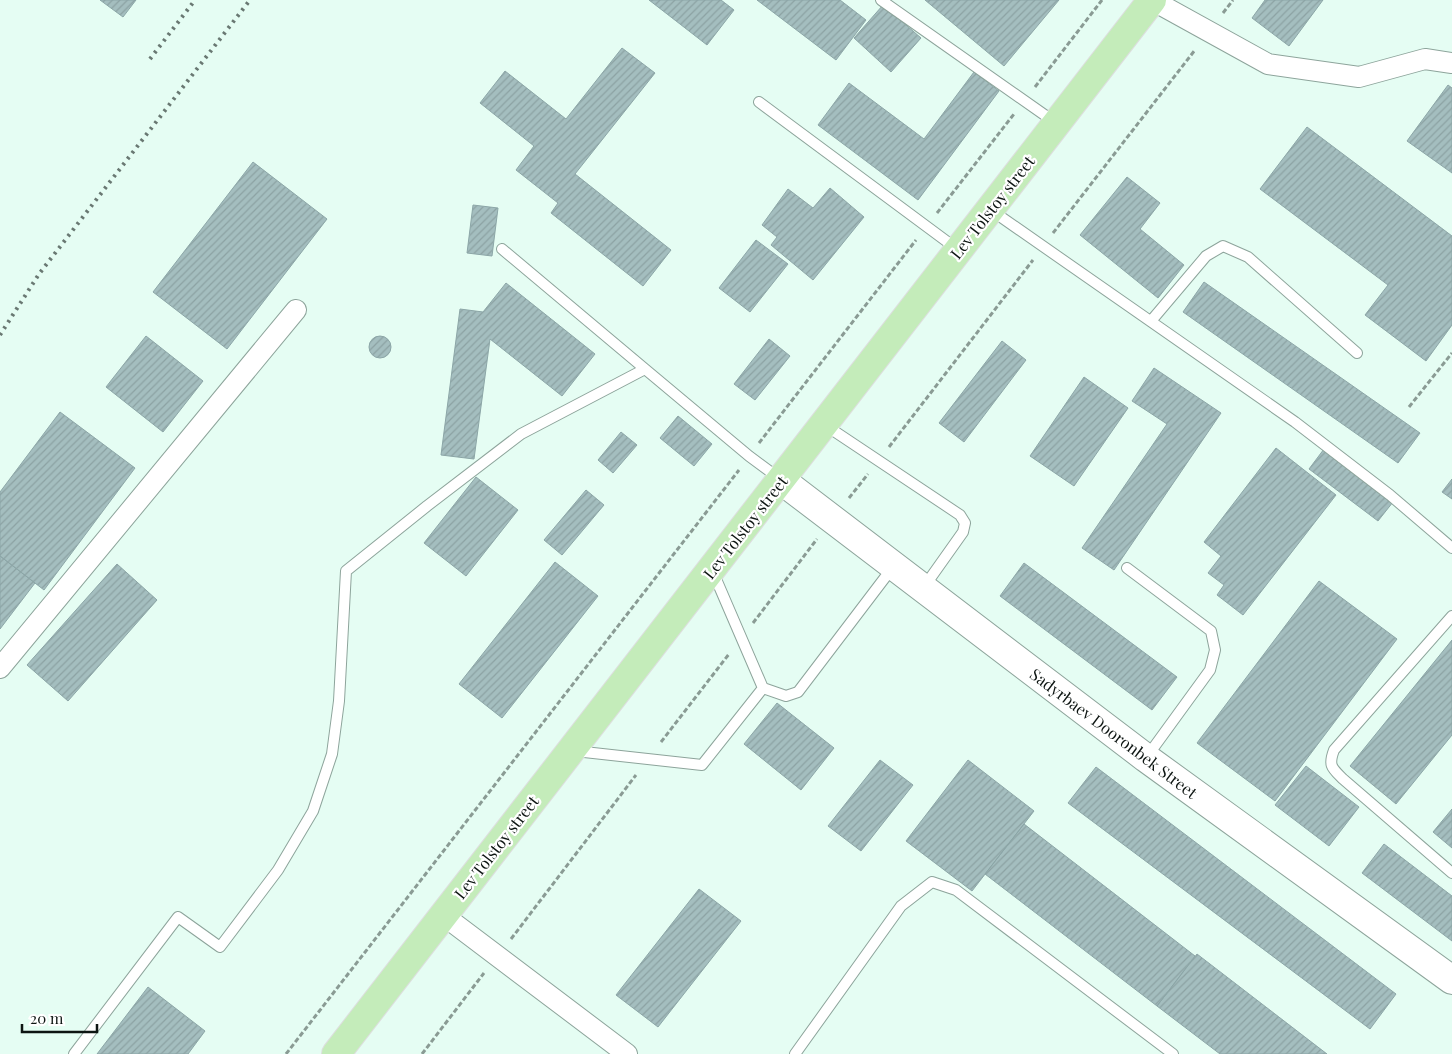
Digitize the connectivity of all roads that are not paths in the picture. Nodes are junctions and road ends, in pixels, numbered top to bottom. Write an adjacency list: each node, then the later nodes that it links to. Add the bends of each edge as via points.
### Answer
1 (883, 0): 5 (lane)
2 (1152, 0): 3 (street, via 1268,64 1359,77 1425,59); 5 (main road, Lev Tolstoy street)
3 (1452, 64)
4 (759, 102): 8 (lane)
5 (1057, 123): 6 (main road, Lev Tolstoy street)
6 (990, 210): 8 (main road, Lev Tolstoy street); 10 (lane)
7 (502, 249): 12 (lane)
8 (958, 250): 13 (main road, Lev Tolstoy street)
9 (296, 310): 21 (street)
10 (1151, 321): 11 (lane, via 1206,256 1223,246 1248,257); 15 (lane, via 1295,422 1390,495)
11 (1356, 353)
12 (645, 369): 14 (lane); 28 (lane, via 521,434 346,571 332,754 313,811 278,870 220,947 178,917)
13 (824, 424): 14 (main road, Lev Tolstoy street); 19 (lane, via 960,515 965,523 964,532)
14 (781, 480): 16 (main road, Sadyrbaev Dooronbek Street); 18 (main road, Lev Tolstoy street)
15 (1452, 548)
16 (894, 566): 19 (main road, Sadyrbaev Dooronbek Street); 22 (lane, via 798,692 786,696)
17 (1127, 568): 24 (lane, via 1211,631 1215,650 1210,670)
18 (712, 569): 22 (lane); 23 (main road, Lev Tolstoy street)
19 (923, 588): 24 (main road, Sadyrbaev Dooronbek Street)
20 (1452, 616): 25 (lane, via 1334,750 1330,760 1332,768 1343,779)
21 (0, 668)
22 (763, 688): 23 (lane, via 702,765)
23 (572, 751): 26 (main road, Lev Tolstoy street)
24 (1146, 758): 27 (main road, Sadyrbaev Dooronbek Street)
25 (1452, 873)
26 (443, 916): 29 (main road, Lev Tolstoy street); 30 (street)
27 (1452, 980)
28 (74, 1054)
29 (336, 1054)
30 (627, 1054)
31 (795, 1054): 32 (lane, via 901,906 932,882 956,890)
32 (1173, 1054)

